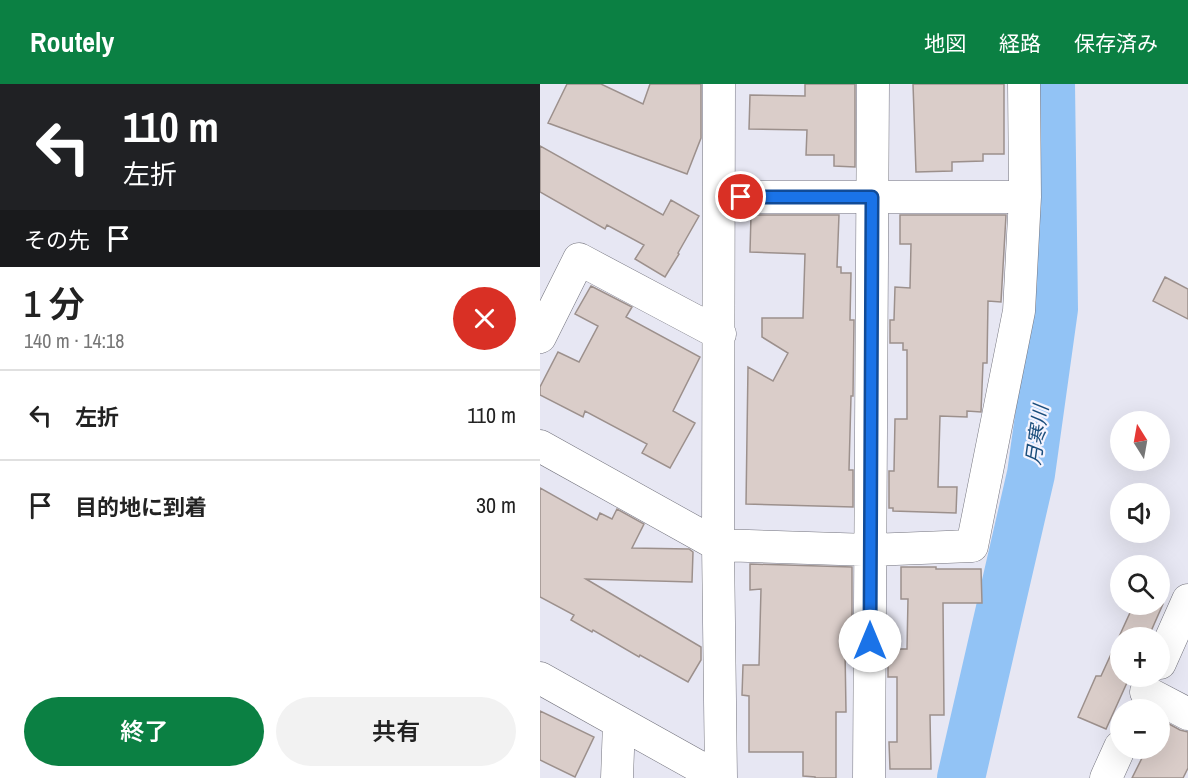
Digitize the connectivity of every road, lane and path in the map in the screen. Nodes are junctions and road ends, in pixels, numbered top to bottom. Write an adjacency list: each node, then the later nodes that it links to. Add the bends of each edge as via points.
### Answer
1 (719, 84): 4 (street)
2 (873, 84): 5 (street)
3 (1024, 84): 6 (street)
4 (719, 197): 5 (street); 7 (street)
5 (872, 197): 6 (street); 11 (street)
6 (1025, 197): 11 (street, via 1019,312 972,546)
7 (720, 334): 8 (street, via 579,259); 10 (street)
8 (540, 337)
9 (540, 446): 10 (street)
10 (718, 545): 11 (street); 20 (street)
11 (870, 550): 21 (street)
12 (1188, 600): 13 (street)
13 (1170, 640)
14 (540, 678): 17 (street)
15 (1146, 693): 16 (street)
16 (1188, 714)
17 (619, 723): 19 (street); 20 (street)
18 (1115, 759): 22 (street)
19 (617, 778)
20 (720, 778)
21 (869, 778)
22 (1106, 778)

